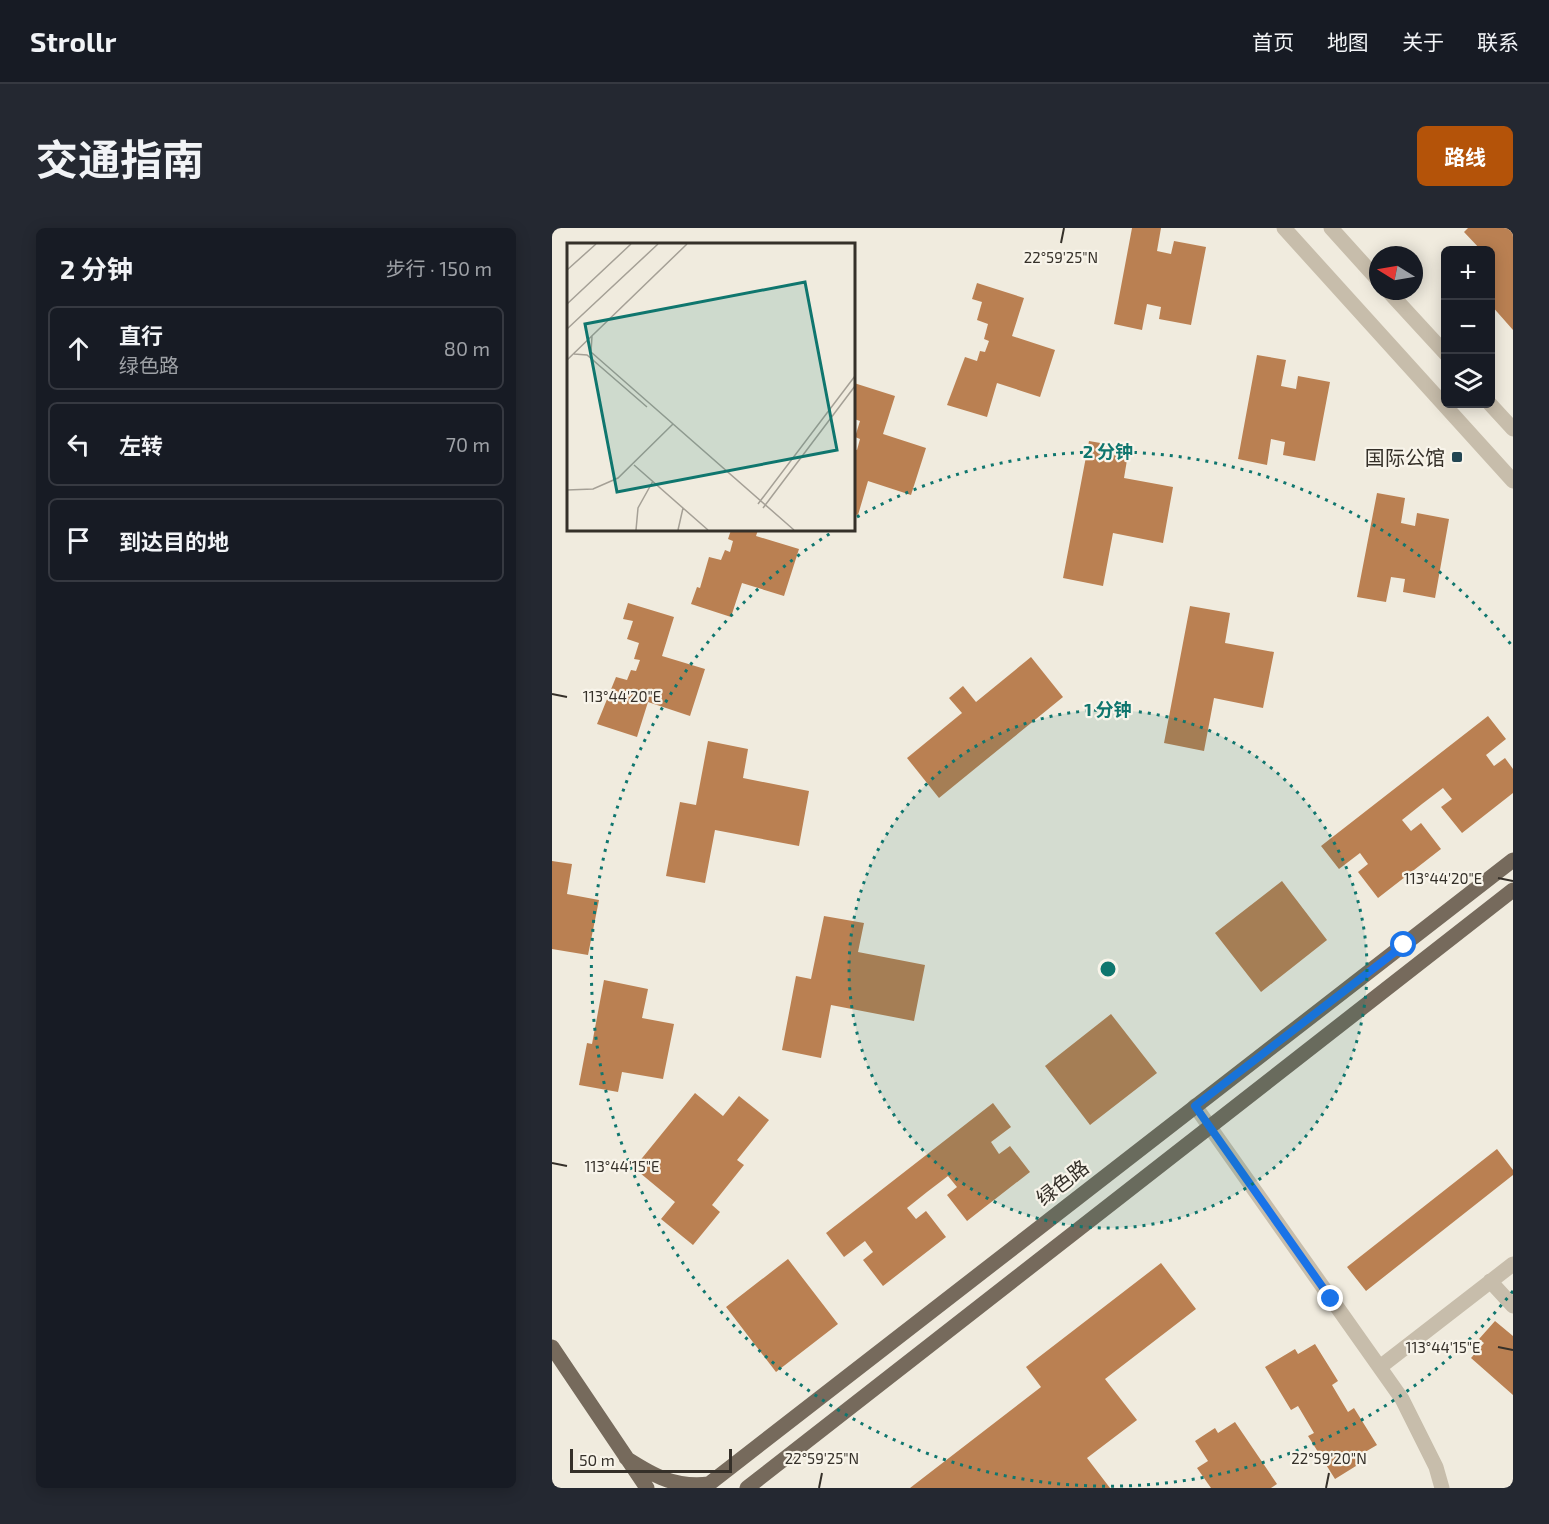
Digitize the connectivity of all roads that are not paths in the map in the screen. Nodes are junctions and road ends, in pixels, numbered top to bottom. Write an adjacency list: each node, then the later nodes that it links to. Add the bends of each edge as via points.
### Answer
1 (1284, 228): 8 (street)
2 (1331, 228): 3 (street)
3 (1369, 270)
4 (1396, 300): 5 (street)
5 (1441, 349)
6 (1494, 408): 7 (street)
7 (1513, 429)
8 (1513, 481)
9 (1513, 860): 11 (main road, 绿色路)
10 (1513, 890): 12 (main road)
11 (1195, 1106): 12 (street); 18 (main road, 绿色路, via 709,1484 668,1482)
12 (1209, 1126): 17 (street); 20 (main road)
13 (1513, 1264): 14 (street)
14 (1490, 1281): 15 (street); 17 (street)
15 (1513, 1306)
16 (552, 1347): 18 (main road)
17 (1380, 1367): 21 (street, via 1402,1399 1436,1467)
18 (626, 1458): 19 (main road)
19 (647, 1488)
20 (747, 1488)
21 (1442, 1488)

